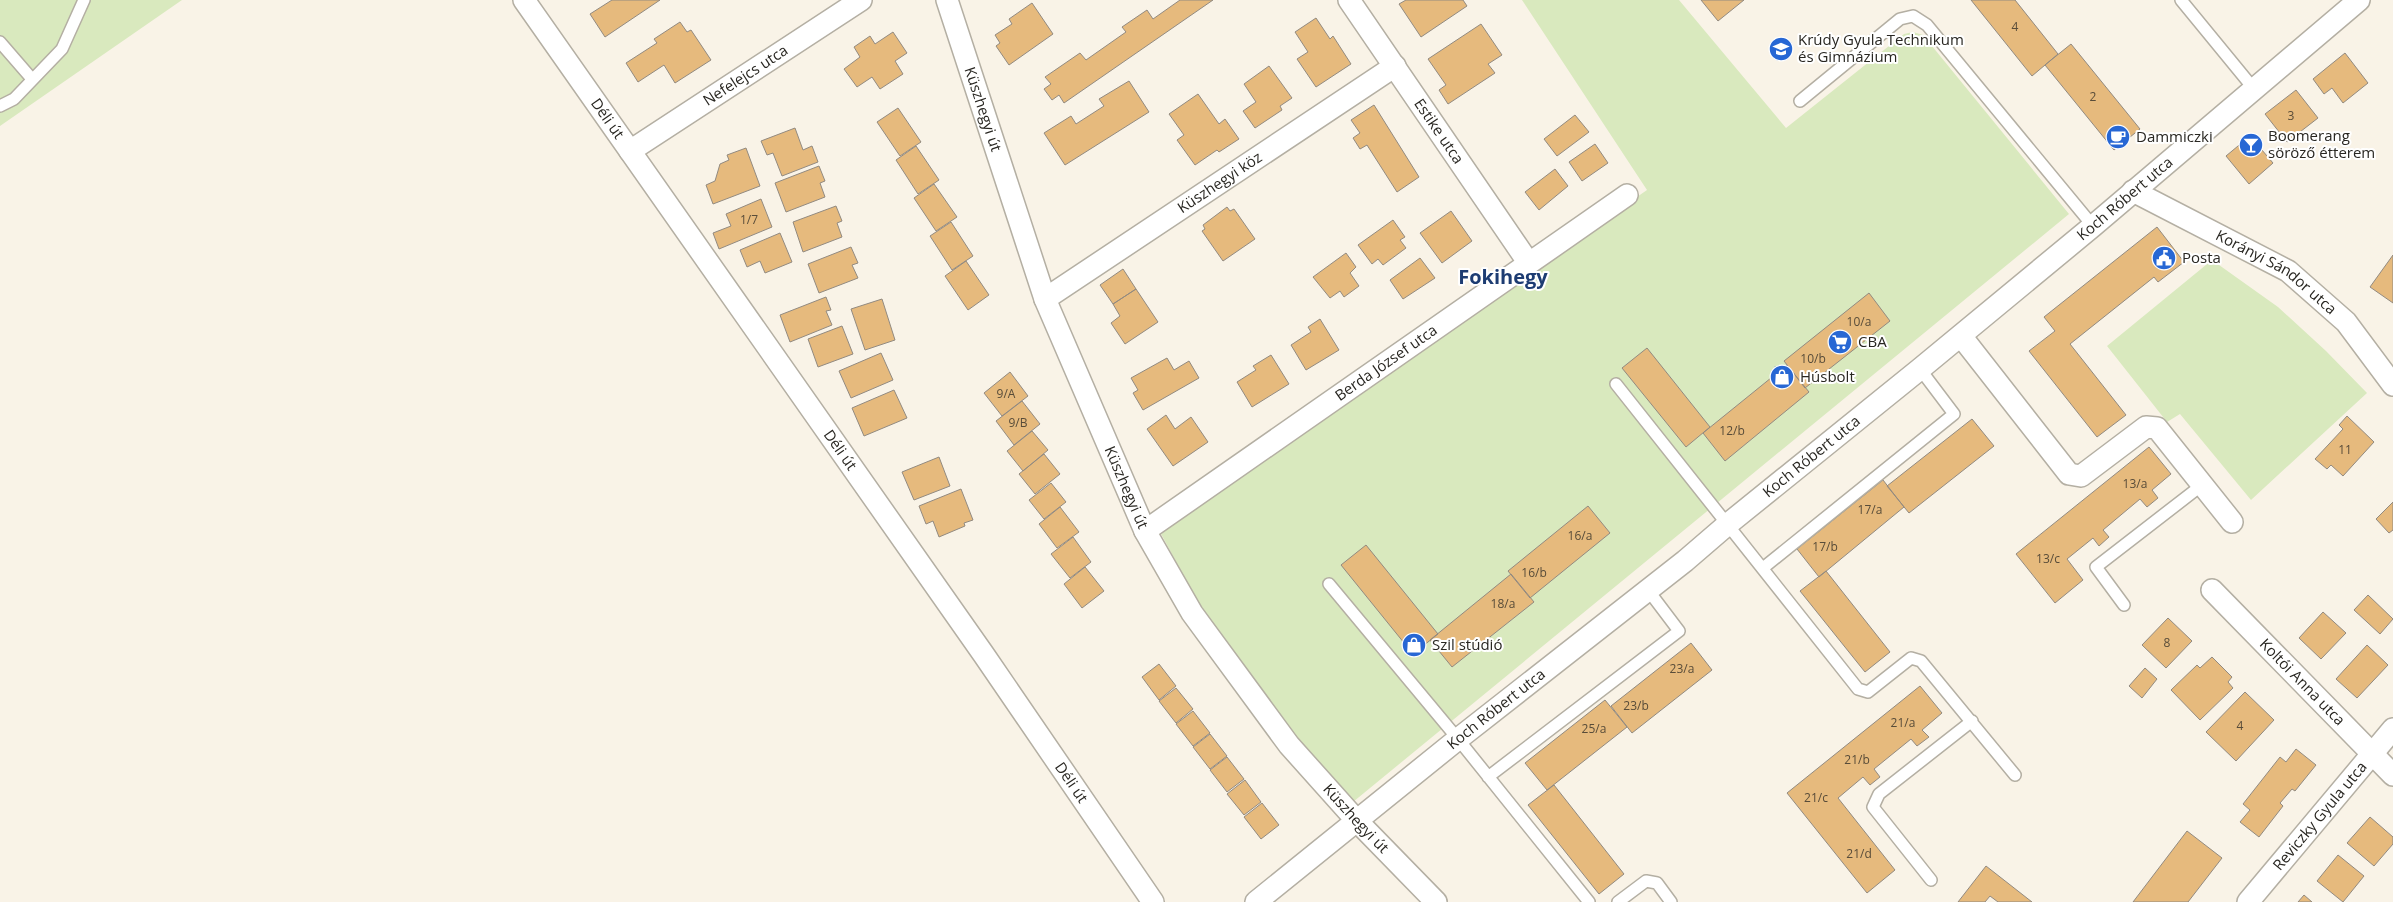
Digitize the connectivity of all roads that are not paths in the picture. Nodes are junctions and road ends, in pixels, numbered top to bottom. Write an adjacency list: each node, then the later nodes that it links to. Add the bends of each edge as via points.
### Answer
1 (84, 0): 10 (lane, via 62,49)
2 (524, 0): 14 (street, Déli út)
3 (861, 0): 14 (street, Nefelejcs utca)
4 (947, 0): 19 (street, Küszhegyi út)
5 (1349, 0): 9 (street, Estike utca)
6 (2181, 0): 11 (lane)
7 (2359, 0): 11 (street, Koch Róbert utca)
8 (0, 42): 10 (lane)
9 (1395, 66): 18 (street, Estike utca); 19 (street, Küszhegyi köz)
10 (32, 79): 13 (lane, via 14,98)
11 (2254, 89): 15 (street, Koch Róbert utca)
12 (1800, 101): 17 (lane, via 1900,19 1912,16 1927,25)
13 (0, 106)
14 (630, 151): 42 (street, Déli út)
15 (2133, 191): 17 (street, Koch Róbert utca); 23 (street, Korányi Sándor utca, via 2288,271 2346,322)
16 (1627, 195): 18 (street, Berda József utca)
17 (2094, 226): 20 (street, Koch Róbert utca)
18 (1528, 262): 27 (street, Berda József utca)
19 (1046, 299): 27 (street, Küszhegyi út)
20 (1961, 336): 21 (street, Koch Róbert utca); 24 (street, via 2069,474 2081,476 2146,427 2157,428)
21 (1920, 370): 26 (street, Koch Róbert utca); 28 (lane, via 1954,414)
22 (1616, 384): 26 (lane)
23 (2393, 385)
24 (2202, 485): 25 (street); 32 (lane, via 2096,568)
25 (2232, 522)
26 (1728, 524): 28 (lane); 30 (street, Koch Róbert utca)
27 (1145, 531): 40 (street, Küszhegyi út, via 1192,613 1243,685 1289,745)
28 (1763, 568): 33 (lane, via 1858,689 1868,692 1911,658 1921,661)
29 (1329, 584): 35 (lane)
30 (1648, 590): 35 (street, Koch Róbert utca); 39 (lane, via 1679,631)
31 (2212, 590): 36 (street, Koltói Anna utca)
32 (2124, 605)
33 (1972, 721): 38 (lane); 41 (lane, via 1879,794 1873,807)
34 (2393, 729): 36 (street, Reviczky Gyula utca)
35 (1458, 739): 39 (lane); 40 (street, Koch Róbert utca)
36 (2372, 753): 37 (street, Koltói Anna utca); 48 (street, Reviczky Gyula utca)
37 (2393, 774)
38 (2015, 775)
39 (1488, 777): 45 (lane)
40 (1357, 821): 43 (street, Koch Róbert utca); 44 (street, Küszhegyi út)
41 (1931, 880)
42 (1153, 902)
43 (1256, 902)
44 (1436, 902)
45 (1589, 902)
46 (1618, 902): 47 (lane, via 1646,881 1657,883)
47 (1671, 902)
48 (2248, 902)

